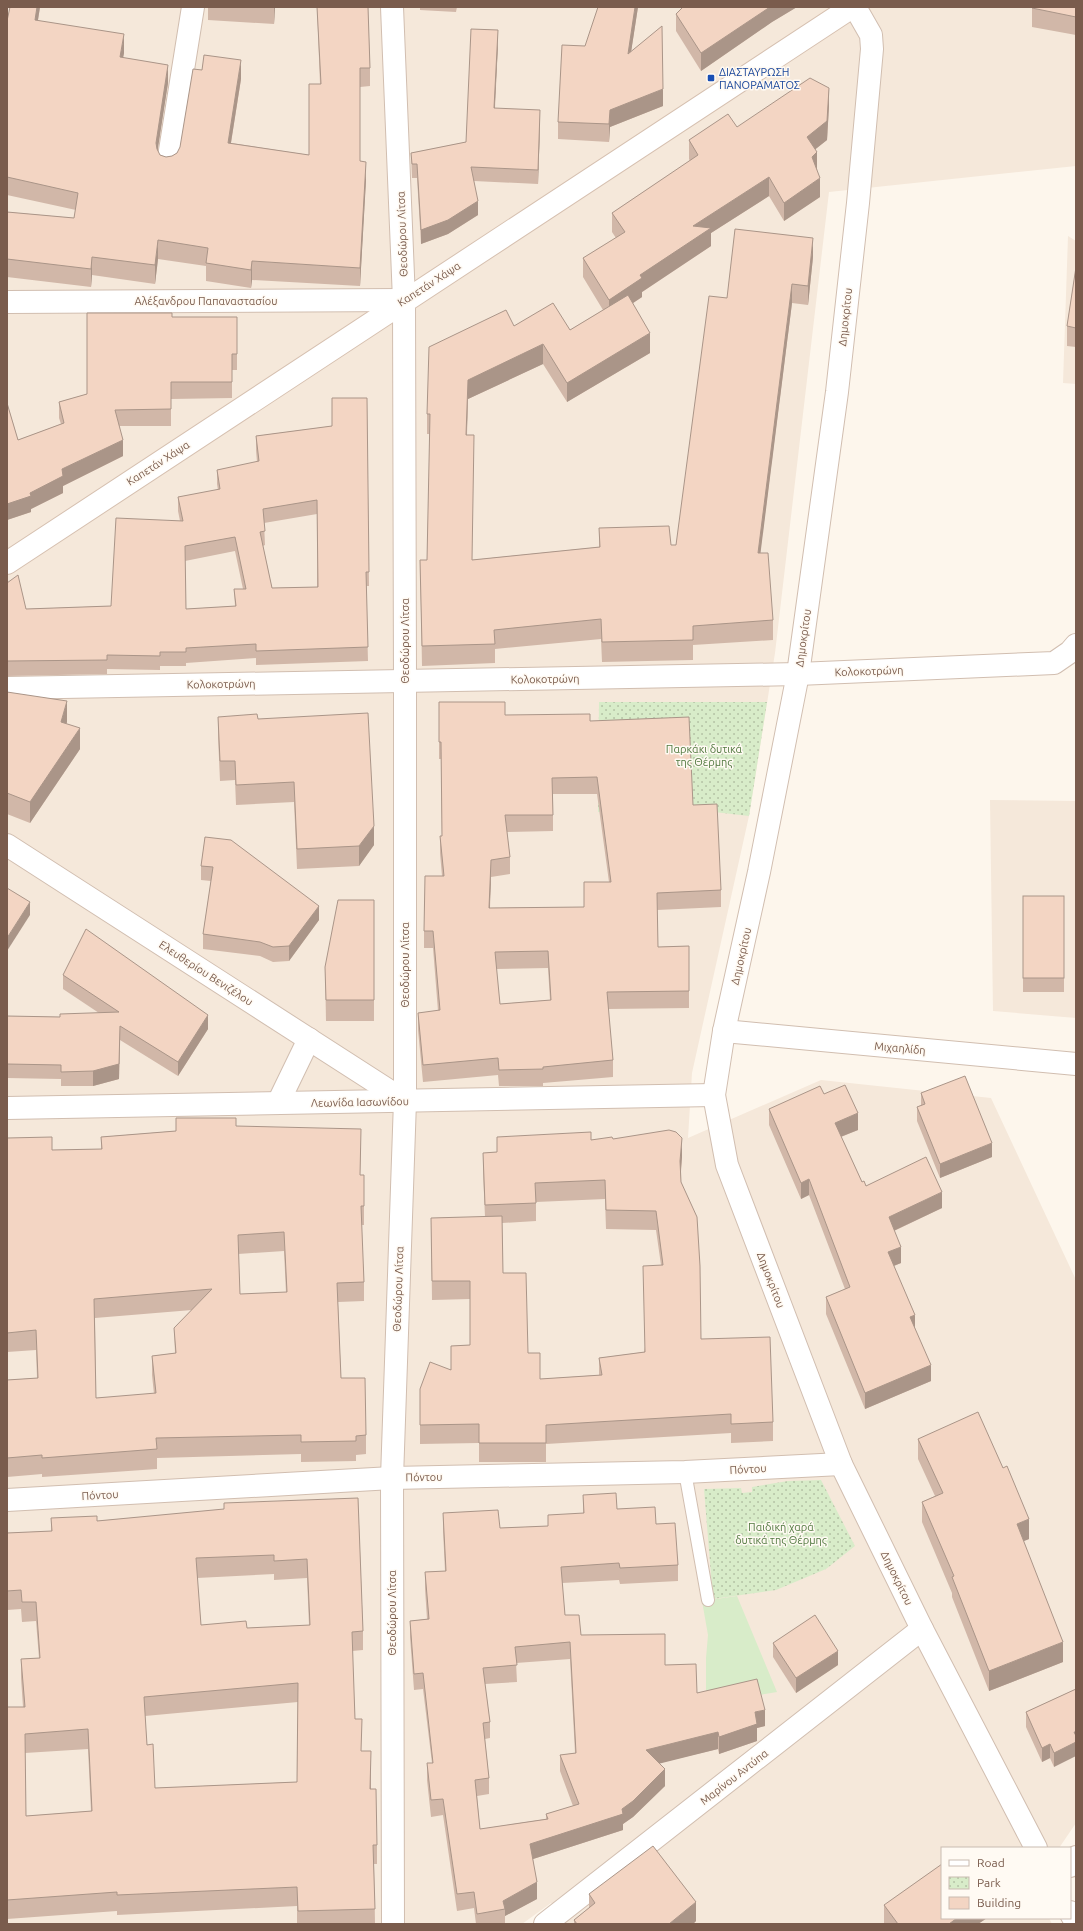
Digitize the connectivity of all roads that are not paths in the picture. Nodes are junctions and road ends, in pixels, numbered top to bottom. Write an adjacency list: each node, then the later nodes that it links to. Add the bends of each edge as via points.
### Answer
1 (193, 7): 5 (street)
2 (392, 7): 6 (street, Θεοδώρου Λίτσα)
3 (852, 7): 6 (street, Καπετάν Χάψα)
4 (855, 7): 10 (street, Δημοκρίτου, via 871,36 872,49 837,392)
5 (168, 163)
6 (404, 300): 7 (street, Αλέξανδρου Παπαναστασίου); 8 (street, Καπετάν Χάψα); 11 (street, Θεοδώρου Λίτσα)
7 (7, 302)
8 (7, 563)
9 (1076, 645): 10 (street, Κολοκοτρώνη, via 1054,663)
10 (798, 674): 11 (street, Κολοκοτρώνη); 14 (street, Δημοκρίτου)
11 (405, 681): 12 (street, Κολοκοτρώνη); 18 (street, Θεοδώρου Λίτσα)
12 (7, 688)
13 (7, 845): 15 (street, Ελευθερίου Βενιζέλου)
14 (724, 1031): 16 (street, Μιχαηλίδη); 17 (street, Δημοκρίτου)
15 (309, 1039): 18 (street, Ελευθερίου Βενιζέλου); 19 (street)
16 (1076, 1064)
17 (714, 1095): 18 (street, Λεωνίδα Ιασωνίδου); 21 (street, Δημοκρίτου, via 728,1165)
18 (405, 1101): 19 (street, Λεωνίδα Ιασωνίδου); 23 (street, Θεοδώρου Λίτσα)
19 (278, 1103): 20 (street, Λεωνίδα Ιασωνίδου)
20 (7, 1108)
21 (841, 1464): 22 (street, Πόντου); 26 (street, Δημοκρίτου)
22 (685, 1472): 23 (street, Πόντου); 25 (lane)
23 (392, 1478): 24 (street, Πόντου); 30 (street, Θεοδώρου Λίτσα)
24 (7, 1500)
25 (708, 1600)
26 (922, 1629): 27 (street, Δημοκρίτου); 31 (street, Μαρίνου Αντύπα)
27 (1035, 1847)
28 (1071, 1914): 29 (street)
29 (1076, 1923)
30 (393, 1924)
31 (546, 1924)

